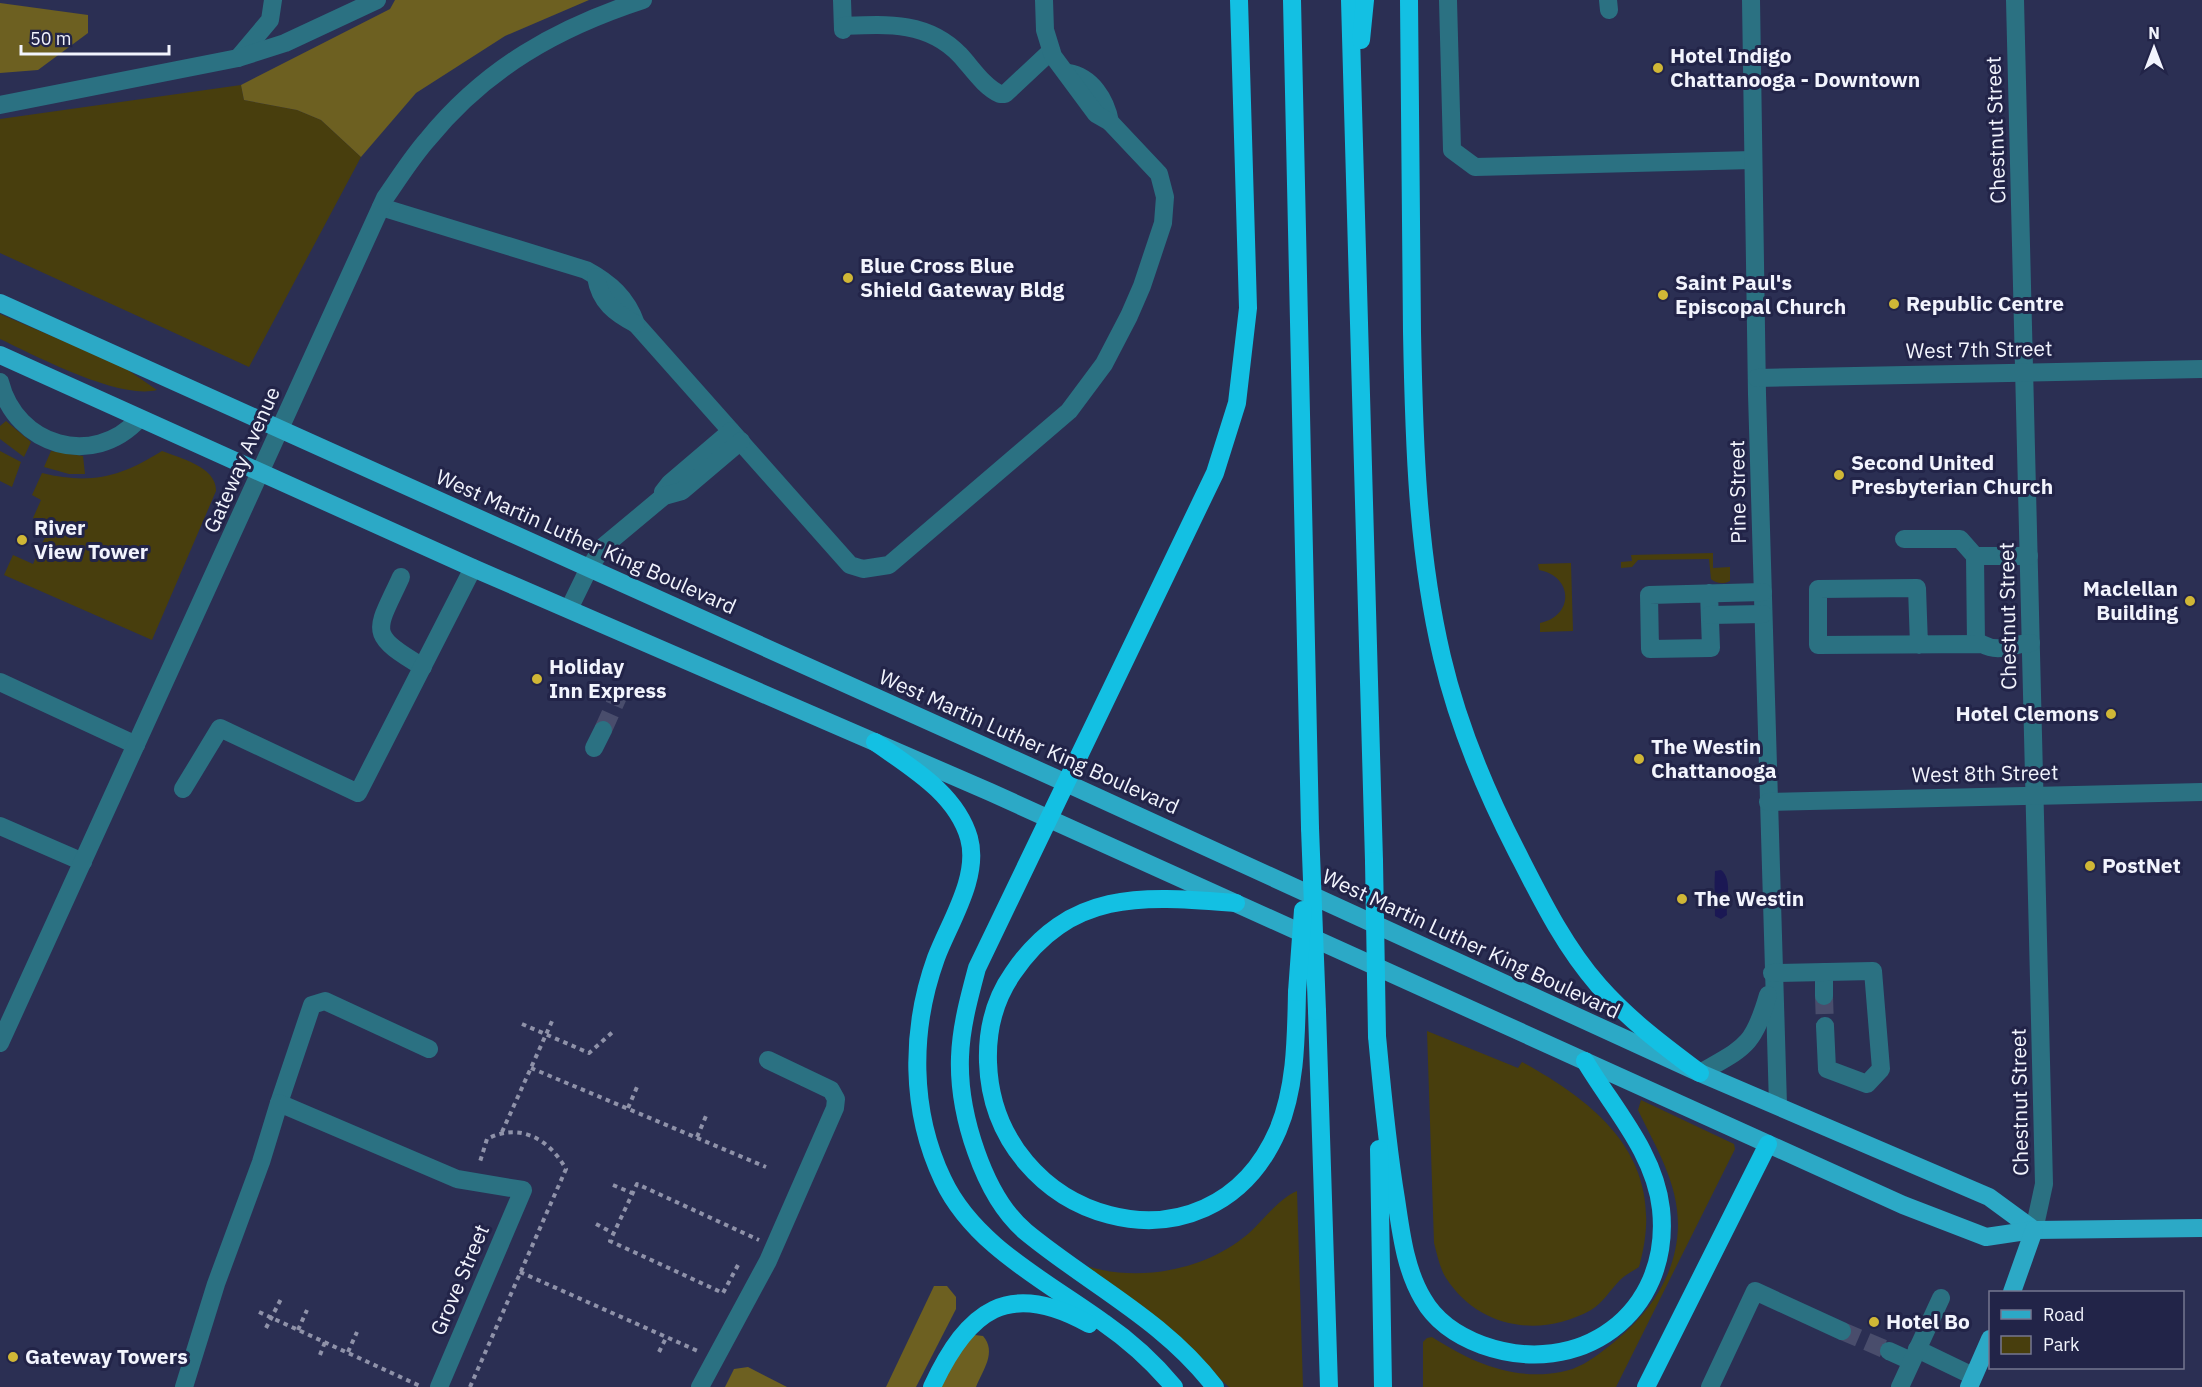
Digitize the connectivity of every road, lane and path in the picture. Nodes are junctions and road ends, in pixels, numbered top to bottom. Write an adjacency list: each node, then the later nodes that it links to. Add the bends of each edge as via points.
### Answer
1 (273, 0): 16 (street, via 270,20)
2 (377, 0): 16 (street, via 285,43)
3 (643, 0): 19 (street, Gateway Avenue, via 596,16 529,49 474,90 427,139)
4 (842, 0): 15 (street, via 843,28 883,24 925,30 957,52 1000,94 1005,94)
5 (1044, 0): 15 (street, via 1045,30)
6 (1239, 0): 50 (highway, via 1248,308 1237,403 1215,473)
7 (1292, 0): 57 (highway)
8 (1350, 0): 14 (highway)
9 (1365, 0): 14 (highway)
10 (1409, 0): 74 (highway, via 1417,470 1430,601 1445,669 1476,763 1503,826 1563,938 1621,1009 1649,1036)
11 (1448, 0): 18 (street, via 1452,150 1475,167)
12 (1751, 0): 18 (street, Pine Street)
13 (2015, 0): 23 (street, Chestnut Street)
14 (1357, 37): 68 (highway, bridge, via 1353,92)
15 (1051, 51): 28 (street, via 1096,114 1110,122 1159,174 1165,197 1163,224 1134,306 1104,364 1070,411 907,551 889,565 875,569 850,565)
16 (238, 58): 17 (street)
17 (0, 105)
18 (1753, 160): 24 (street, Pine Street)
19 (381, 207): 27 (street, Gateway Avenue); 28 (street, via 586,270 611,285 629,305 636,324)
20 (0, 303): 27 (main road, West Martin Luther King Boulevard)
21 (0, 355): 26 (main road)
22 (2202, 369): 23 (street, West 7th Street)
23 (2025, 372): 24 (street, West 7th Street); 32 (street, Chestnut Street)
24 (1757, 378): 36 (street, Pine Street)
25 (0, 382): 26 (street, via 11,410 48,441 76,447 104,443 126,433)
26 (139, 419): 29 (main road)
27 (282, 429): 29 (street, Gateway Avenue); 34 (main road, West Martin Luther King Boulevard)
28 (736, 436): 34 (street, via 682,491 664,496 604,546)
29 (261, 474): 33 (main road); 48 (street, Gateway Avenue)
30 (1904, 539): 31 (street, via 1960,539)
31 (1975, 556): 32 (street); 42 (street)
32 (2029, 556): 41 (street, Chestnut Street)
33 (473, 568): 38 (main road); 44 (street)
34 (589, 568): 38 (street); 50 (main road, West Martin Luther King Boulevard)
35 (401, 577): 44 (street, via 380,625 382,635 391,648)
36 (1763, 592): 37 (street); 39 (street, Pine Street)
37 (1709, 593): 40 (street); 40 (street, via 1649,595 1650,650 1711,648)
38 (569, 609): 47 (main road)
39 (1763, 614): 40 (street); 54 (street, Pine Street)
40 (1710, 615)
41 (2026, 643): 42 (street, via 2012,636 2000,636); 53 (street, Chestnut Street)
42 (1979, 644): 43 (street)
43 (1919, 645): 43 (street, via 1917,588 1818,589 1818,645)
44 (423, 667): 51 (street, via 358,793 220,728)
45 (0, 682): 48 (street)
46 (603, 730): 49 (street)
47 (875, 742): 55 (main road); 113 (highway, via 940,792 962,822 971,850 969,874 935,962 917,1054 916,1079 925,1129 944,1182 958,1206 991,1241 1106,1324)
48 (136, 745): 58 (street, Gateway Avenue)
49 (594, 748)
50 (1064, 782): 55 (highway); 74 (main road, West Martin Luther King Boulevard)
51 (183, 789)
52 (2202, 792): 53 (street, West 8th Street)
53 (2035, 796): 54 (street, West 8th Street); 88 (street, Chestnut Street, via 2044,1184)
54 (1768, 802): 61 (street, Pine Street)
55 (1047, 818): 59 (main road); 119 (highway, via 990,935 968,1000 960,1060 972,1142 998,1197 1024,1230 1139,1312)
56 (0, 825): 58 (street)
57 (1310, 828): 59 (highway, bridge, via 1289,1096 1278,1131 1261,1159 1237,1188 1207,1208 1185,1216 1131,1219 1095,1211 1064,1198 1042,1181 1006,1135 994,1109 988,1079 990,1022 1000,991 1027,951 1065,921 1109,902 1157,897); 120 (highway, bridge)
58 (83, 862): 69 (street, Gateway Avenue)
59 (1236, 903): 72 (main road)
60 (1824, 972): 61 (street); 62 (street); 65 (street, via 1873,971 1881,1070 1867,1084 1827,1069)
61 (1772, 977): 74 (street, Pine Street, via 1758,1029 1742,1048); 77 (street, Pine Street)
62 (1824, 996)
63 (553, 1019): 67 (path)
64 (522, 1024): 67 (path)
65 (1825, 1026)
66 (615, 1030): 67 (path, via 589,1053)
67 (546, 1035): 73 (path)
68 (1377, 1036): 72 (highway, via 1404,1249 1421,1297 1430,1310 1466,1339 1498,1351 1529,1356 1573,1351 1607,1333 1637,1305 1658,1257 1661,1209 1649,1164); 121 (highway)
69 (0, 1042)
70 (429, 1049): 76 (street, via 325,1001 312,1005)
71 (768, 1060): 90 (street, via 819,1082 836,1099)
72 (1585, 1061): 82 (main road)
73 (531, 1068): 78 (path); 80 (path)
74 (1700, 1073): 77 (main road, West Martin Luther King Boulevard)
75 (637, 1087): 78 (path)
76 (279, 1103): 114 (street); 116 (street, Grove Street, via 457,1179 523,1190)
77 (1778, 1105): 88 (main road, West Martin Luther King Boulevard, via 1989,1197)
78 (628, 1108): 81 (path)
79 (706, 1116): 81 (path)
80 (502, 1132)
81 (697, 1137): 83 (path)
82 (1768, 1144): 88 (main road, via 1903,1205 1986,1237); 122 (highway)
83 (766, 1167)
84 (613, 1185): 85 (path)
85 (632, 1193): 89 (path); 90 (path, via 636,1184)
86 (596, 1224): 89 (path)
87 (2202, 1228): 88 (main road)
88 (2034, 1230): 93 (main road)
89 (613, 1233): 91 (path, via 610,1241 723,1293)
90 (774, 1247): 117 (street)
91 (738, 1265)
92 (520, 1272): 103 (path)
93 (2013, 1291)
94 (1941, 1298): 111 (street)
95 (281, 1299): 98 (path)
96 (307, 1310): 100 (path)
97 (259, 1312): 98 (path)
98 (272, 1317): 99 (path); 100 (path)
99 (266, 1328)
100 (298, 1330): 105 (path)
101 (1842, 1331): 123 (street, via 1755,1291)
102 (357, 1332): 107 (path)
103 (666, 1338): 108 (path); 110 (path)
104 (1989, 1340): 112 (main road)
105 (325, 1342): 107 (path); 109 (path)
106 (1889, 1351): 111 (street)
107 (348, 1352): 115 (path)
108 (659, 1352)
109 (320, 1355)
110 (709, 1355)
111 (1914, 1355): 112 (street); 124 (street)
112 (1971, 1381)
113 (1173, 1385): 118 (highway, via 1088,1323 1053,1306 1023,1302 988,1312 972,1322 951,1350)
114 (184, 1387)
115 (419, 1387)
116 (439, 1387)
117 (700, 1387)
118 (932, 1387)
119 (1215, 1387)
120 (1329, 1387)
121 (1383, 1387)
122 (1646, 1387)
123 (1710, 1387)
124 (1900, 1387)

